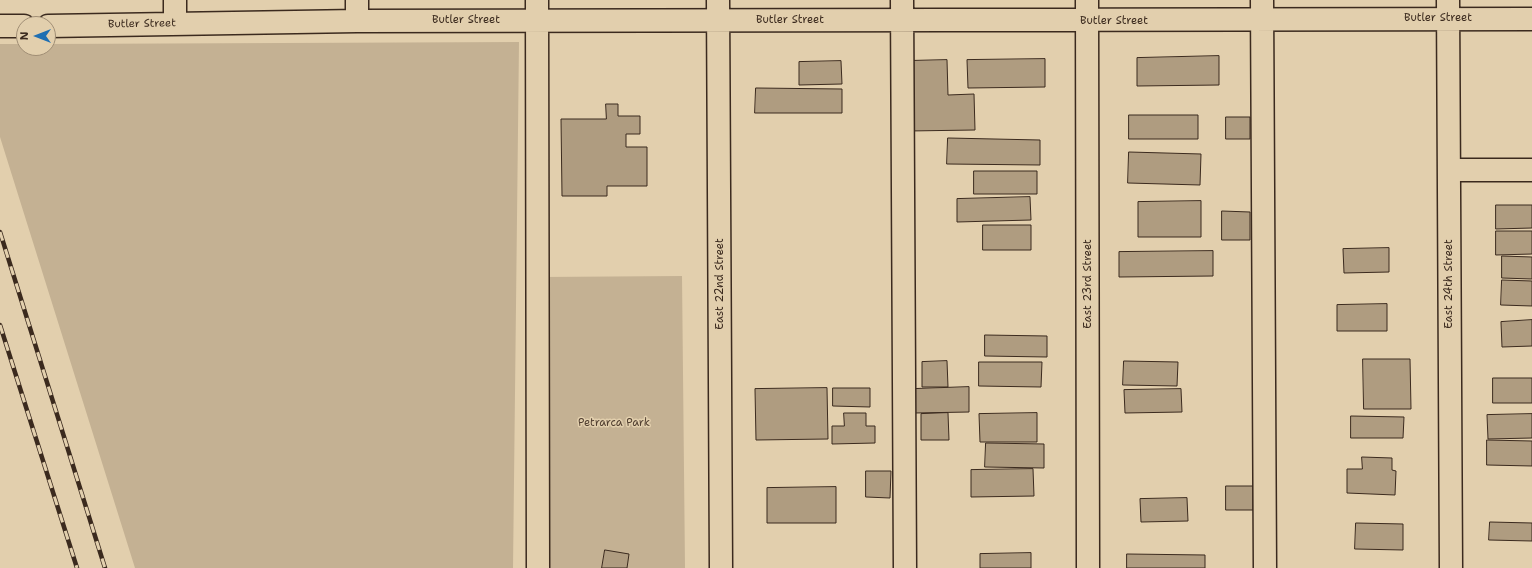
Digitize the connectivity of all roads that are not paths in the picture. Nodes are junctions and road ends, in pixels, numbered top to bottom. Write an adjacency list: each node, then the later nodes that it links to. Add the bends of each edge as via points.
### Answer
1 (175, 0): 10 (street)
2 (1448, 9): 8 (street, Butler Street); 9 (street, Butler Street); 14 (street, East 24th Street)
3 (357, 10): 4 (street, Butler Street); 10 (street, Butler Street)
4 (537, 10): 5 (street, Butler Street); 16 (street)
5 (718, 10): 6 (street, Butler Street); 17 (street, East 22nd Street)
6 (903, 10): 7 (street, Butler Street); 18 (street)
7 (1088, 10): 8 (street, Butler Street); 19 (street, East 23rd Street)
8 (1262, 10): 20 (street)
9 (1532, 19)
10 (175, 24): 13 (street, Butler Street)
11 (0, 26): 12 (street)
12 (16, 26)
13 (56, 26)
14 (1449, 170): 15 (street); 21 (street, East 24th Street)
15 (1532, 170)
16 (538, 568)
17 (721, 568)
18 (905, 568)
19 (1088, 568)
20 (1265, 568)
21 (1451, 568)

